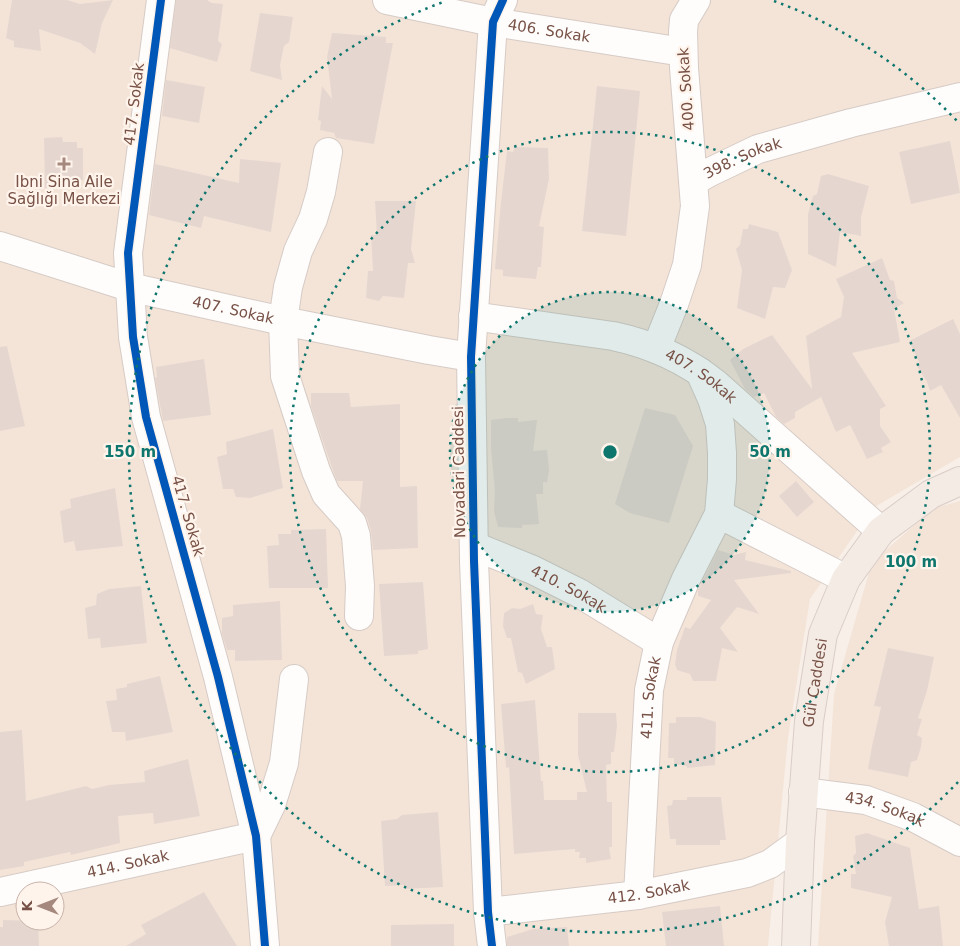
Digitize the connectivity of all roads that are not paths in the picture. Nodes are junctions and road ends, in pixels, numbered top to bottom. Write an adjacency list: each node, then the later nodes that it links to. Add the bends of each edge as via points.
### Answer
1 (161, 0): 10 (street, 417. Sokak, via 128,253)
2 (387, 0): 4 (street, 406. Sokak)
3 (696, 0): 5 (street, 400. Sokak, via 684,20)
4 (498, 11): 5 (street, 406. Sokak); 11 (street, Novadari Caddesi)
5 (683, 52): 8 (street, 400. Sokak)
6 (960, 96): 8 (street, 398. Sokak, via 758,149)
7 (328, 152): 12 (street, via 313,219 292,269)
8 (694, 181): 13 (street, 398. Sokak, via 695,206 687,265)
9 (0, 246): 10 (street, 407. Sokak)
10 (130, 287): 12 (street, 407. Sokak); 25 (street, 417. Sokak, via 133,338 146,417 218,677)
11 (473, 316): 13 (street, 407. Sokak, via 613,336); 14 (street, Novadari Caddesi)
12 (283, 321): 14 (street, 407. Sokak); 21 (street, via 286,376 316,471 326,494 352,522 356,536)
13 (656, 349): 15 (street, 407. Sokak)
14 (470, 357): 19 (street, Novadari Caddesi)
15 (700, 372): 17 (street, 411. Sokak, via 720,424 722,479); 18 (street, 407. Sokak)
16 (960, 481): 18 (main road, Gül Caddesi, via 931,494)
17 (718, 514): 20 (street); 22 (street, 411. Sokak)
18 (881, 531): 20 (main road, Gül Caddesi)
19 (474, 546): 22 (street, 410. Sokak, via 579,593); 30 (street, Novadari Caddesi)
20 (846, 579): 24 (main road, Gül Caddesi, via 823,634 809,721)
21 (359, 616)
22 (659, 642): 29 (street, 411. Sokak, via 648,690)
23 (294, 679): 25 (street, via 284,763)
24 (803, 792): 26 (main road, Gül Caddesi); 27 (street, 434. Sokak, via 866,800 913,817)
25 (256, 836): 28 (street, 414. Sokak); 31 (street, 417. Sokak)
26 (800, 842): 29 (street, 412. Sokak, via 770,864 747,874); 33 (main road, Gül Caddesi)
27 (960, 842)
28 (0, 892)
29 (638, 895): 30 (street, 412. Sokak)
30 (488, 912): 32 (street, Novadari Caddesi)
31 (265, 946)
32 (492, 946)
33 (796, 946)

